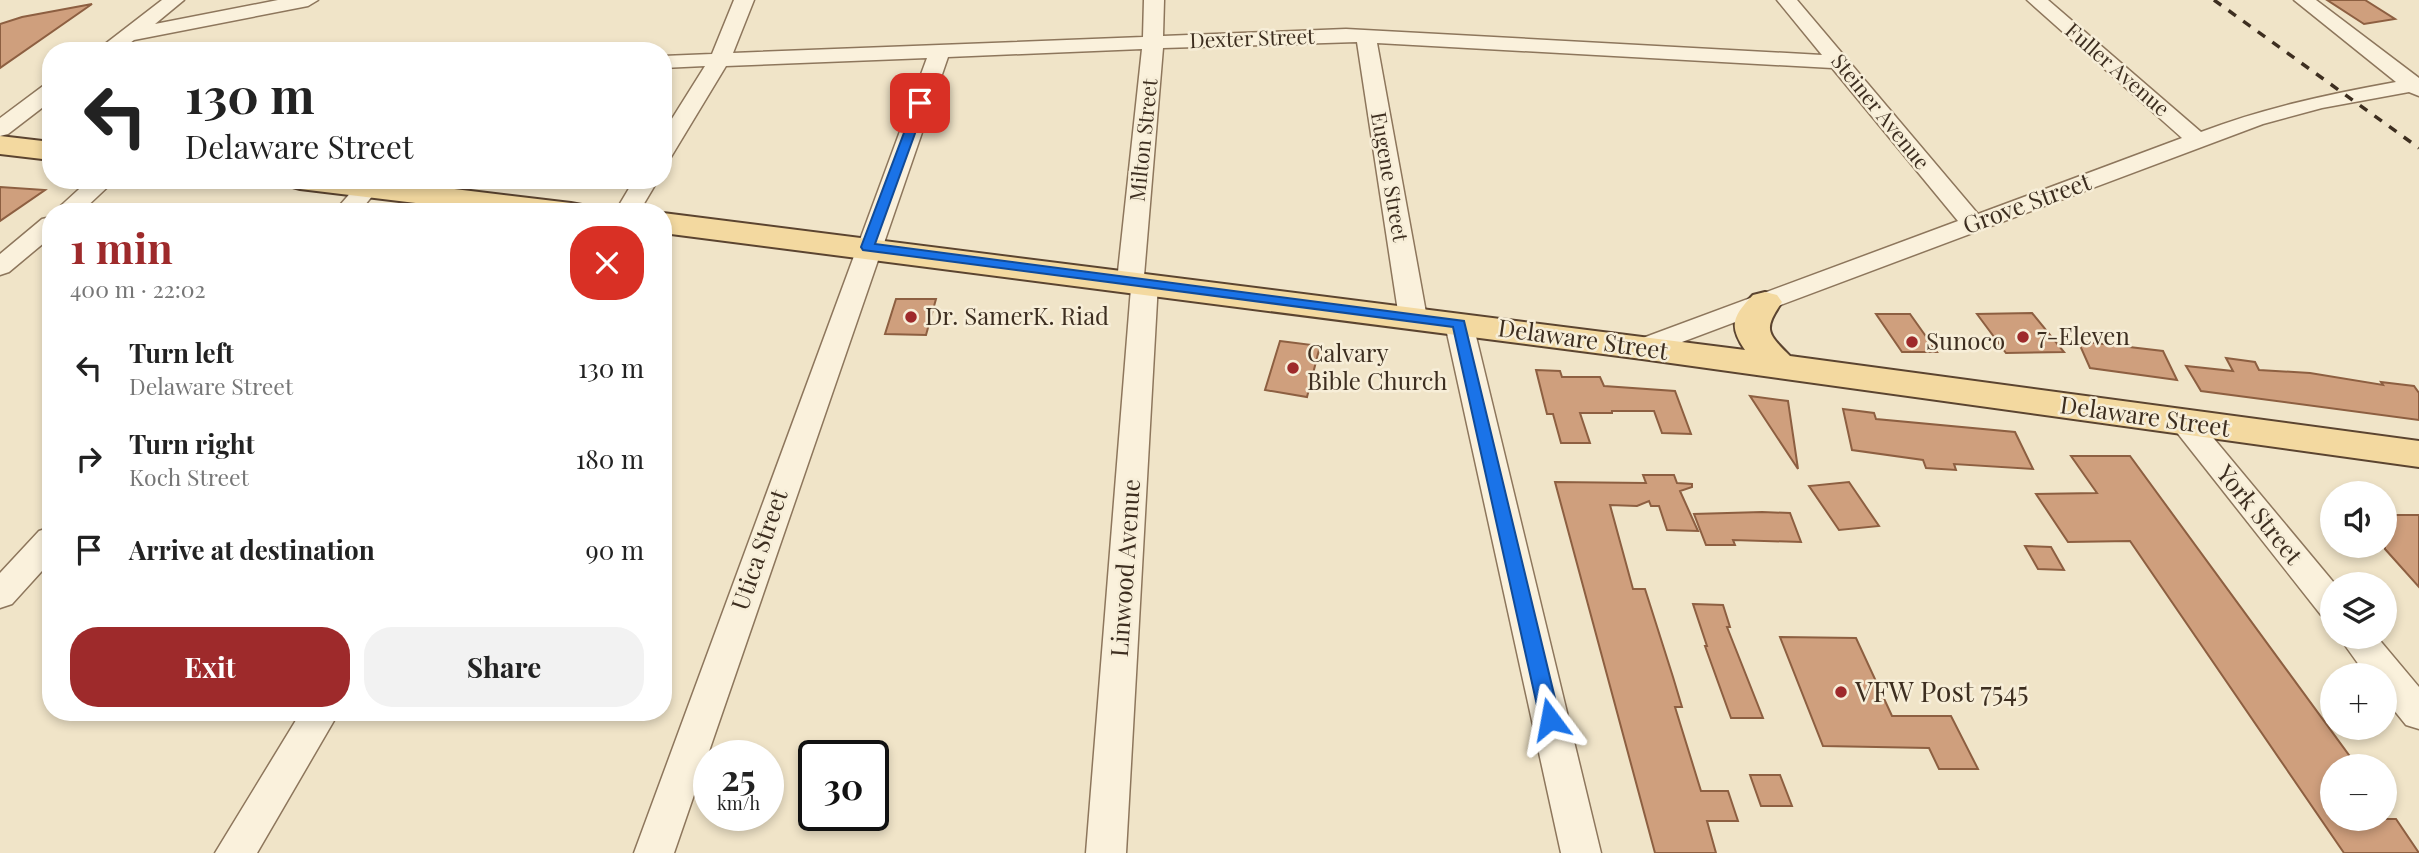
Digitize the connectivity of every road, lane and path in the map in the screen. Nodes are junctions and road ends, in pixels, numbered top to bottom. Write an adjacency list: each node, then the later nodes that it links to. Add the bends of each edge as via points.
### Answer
1 (174, 0): 8 (street)
2 (308, 0): 8 (street)
3 (744, 0): 13 (street)
4 (1154, 0): 11 (street, Milton Street)
5 (1787, 0): 15 (street, Steiner Avenue)
6 (2037, 0): 20 (street, Fuller Avenue)
7 (2304, 0): 16 (street)
8 (127, 35): 10 (street)
9 (1366, 36): 11 (street, Dexter Street); 15 (street, Dexter Street); 36 (street, Eugene Street)
10 (118, 42)
11 (1153, 43): 12 (street, Dexter Street); 34 (street, Milton Street)
12 (939, 52): 13 (street, Dexter Street); 32 (street, Utica Street)
13 (720, 60): 14 (street, Dexter Street); 19 (street)
14 (672, 62)
15 (1839, 62): 30 (street, Steiner Avenue)
16 (2417, 87): 20 (street, Grove Street, via 2276,113)
17 (42, 98): 18 (street)
18 (0, 129)
19 (672, 137)
20 (2197, 140): 30 (street, Grove Street)
21 (0, 145): 22 (main road)
22 (42, 150)
23 (93, 189): 26 (street)
24 (367, 189): 27 (street)
25 (376, 189): 28 (main road)
26 (76, 203)
27 (354, 203)
28 (495, 203)
29 (672, 224): 32 (main road, Delaware Street)
30 (1973, 224): 35 (street, Grove Street)
31 (42, 232): 33 (street)
32 (867, 247): 34 (main road, Delaware Street); 49 (street, Utica Street)
33 (0, 267)
34 (1138, 282): 36 (main road, Delaware Street); 50 (street, Linwood Avenue)
35 (1765, 302): 38 (street, Grove Street); 39 (main road, via 1753,313 1750,326 1757,343)
36 (1413, 318): 37 (main road, Delaware Street)
37 (1459, 324): 38 (main road, Delaware Street); 51 (street)
38 (1642, 348): 39 (main road, Delaware Street)
39 (1778, 366): 40 (main road, Delaware Street)
40 (2185, 423): 41 (main road, Delaware Street); 43 (street, York Street)
41 (2419, 454)
42 (42, 549): 44 (street)
43 (2320, 590)
44 (0, 595)
45 (2367, 649): 46 (street)
46 (2419, 714)
47 (316, 721): 48 (street)
48 (235, 853)
49 (653, 853)
50 (1106, 853)
51 (1581, 853)

